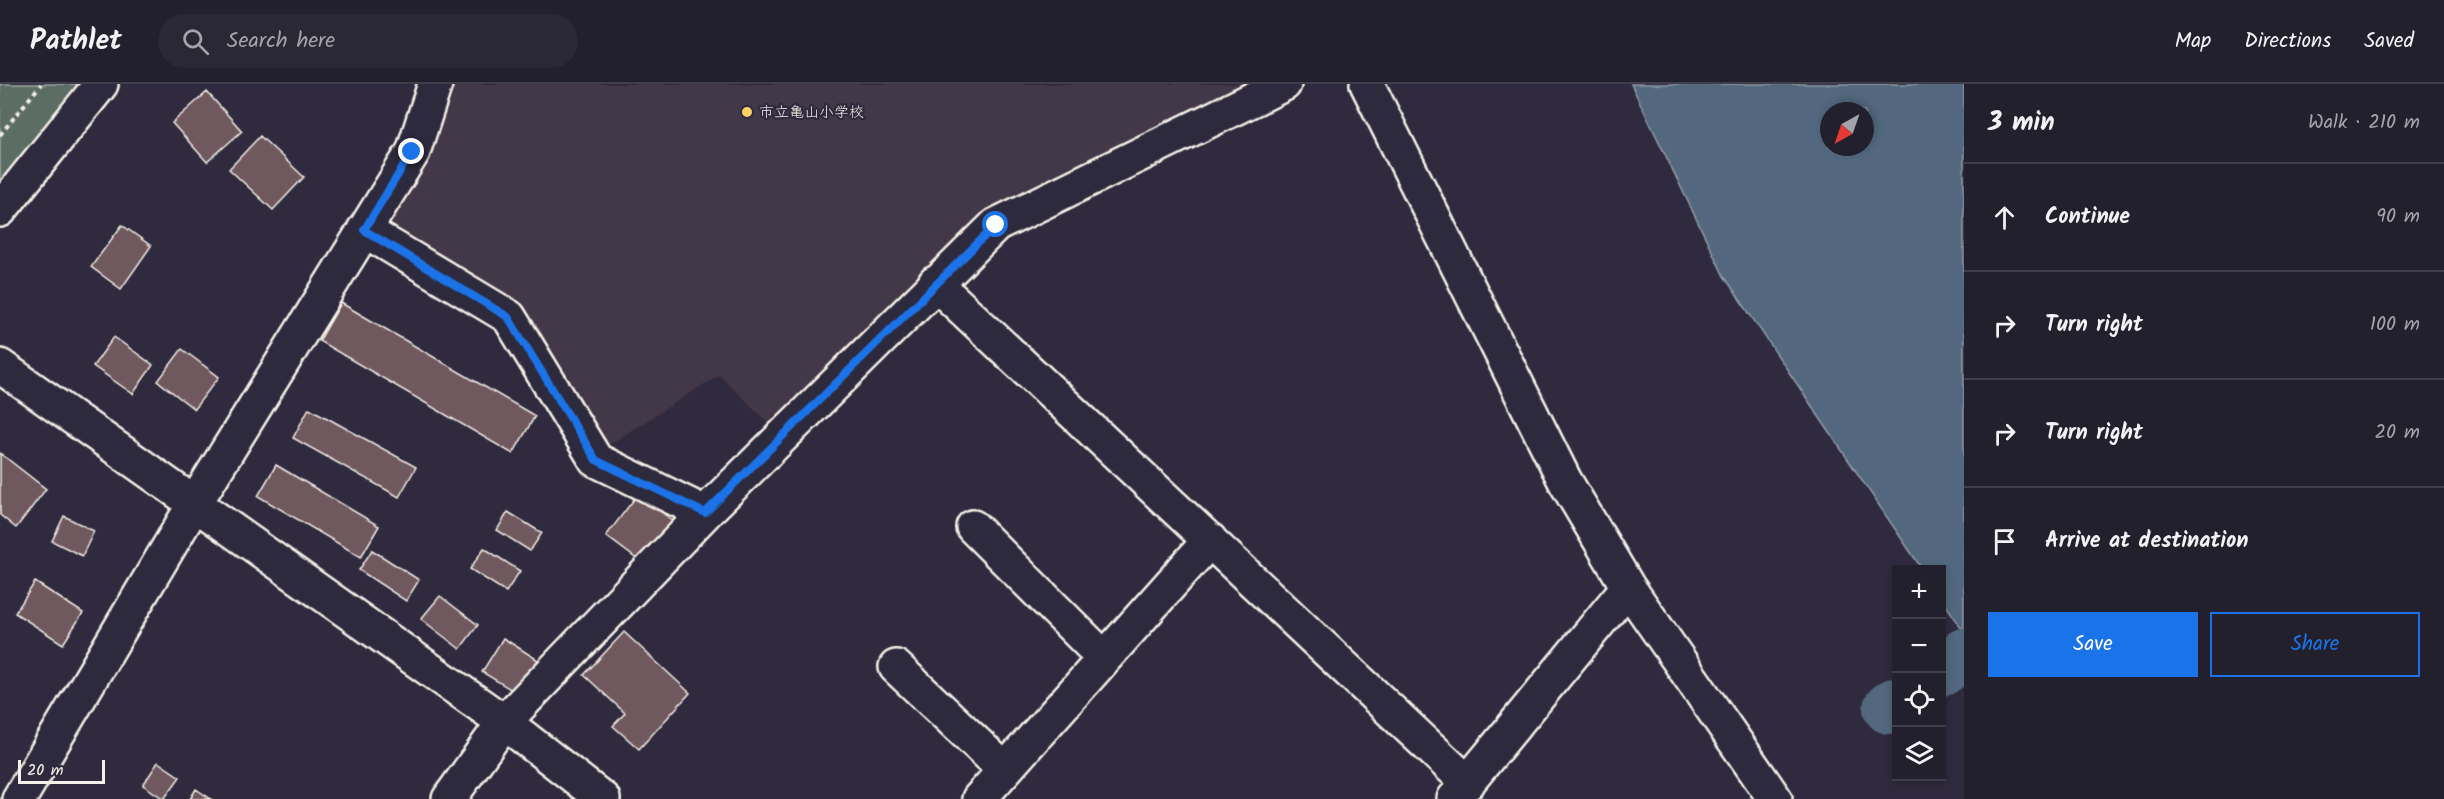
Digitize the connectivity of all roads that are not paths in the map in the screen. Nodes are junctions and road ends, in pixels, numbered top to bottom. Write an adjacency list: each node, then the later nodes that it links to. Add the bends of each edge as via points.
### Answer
1 (101, 84): 5 (street)
2 (435, 84): 6 (street, via 412,152)
3 (1284, 84): 7 (street, via 996,225)
4 (1367, 84): 13 (street, via 1564,481)
5 (0, 210)
6 (364, 230): 9 (street); 10 (street, via 508,317 596,460)
7 (935, 283): 10 (street); 12 (street)
8 (0, 366): 9 (street)
9 (195, 503): 16 (street); 19 (street)
10 (705, 513): 16 (street)
11 (973, 527): 14 (street)
12 (1210, 540): 14 (street); 18 (street)
13 (1628, 587): 18 (street); 23 (street)
14 (1104, 658): 17 (street)
15 (896, 667): 17 (street)
16 (504, 722): 20 (street); 21 (street)
17 (1005, 770): 22 (street)
18 (1461, 791)
19 (19, 799)
20 (449, 799)
21 (603, 799)
22 (979, 799)
23 (1775, 799)

